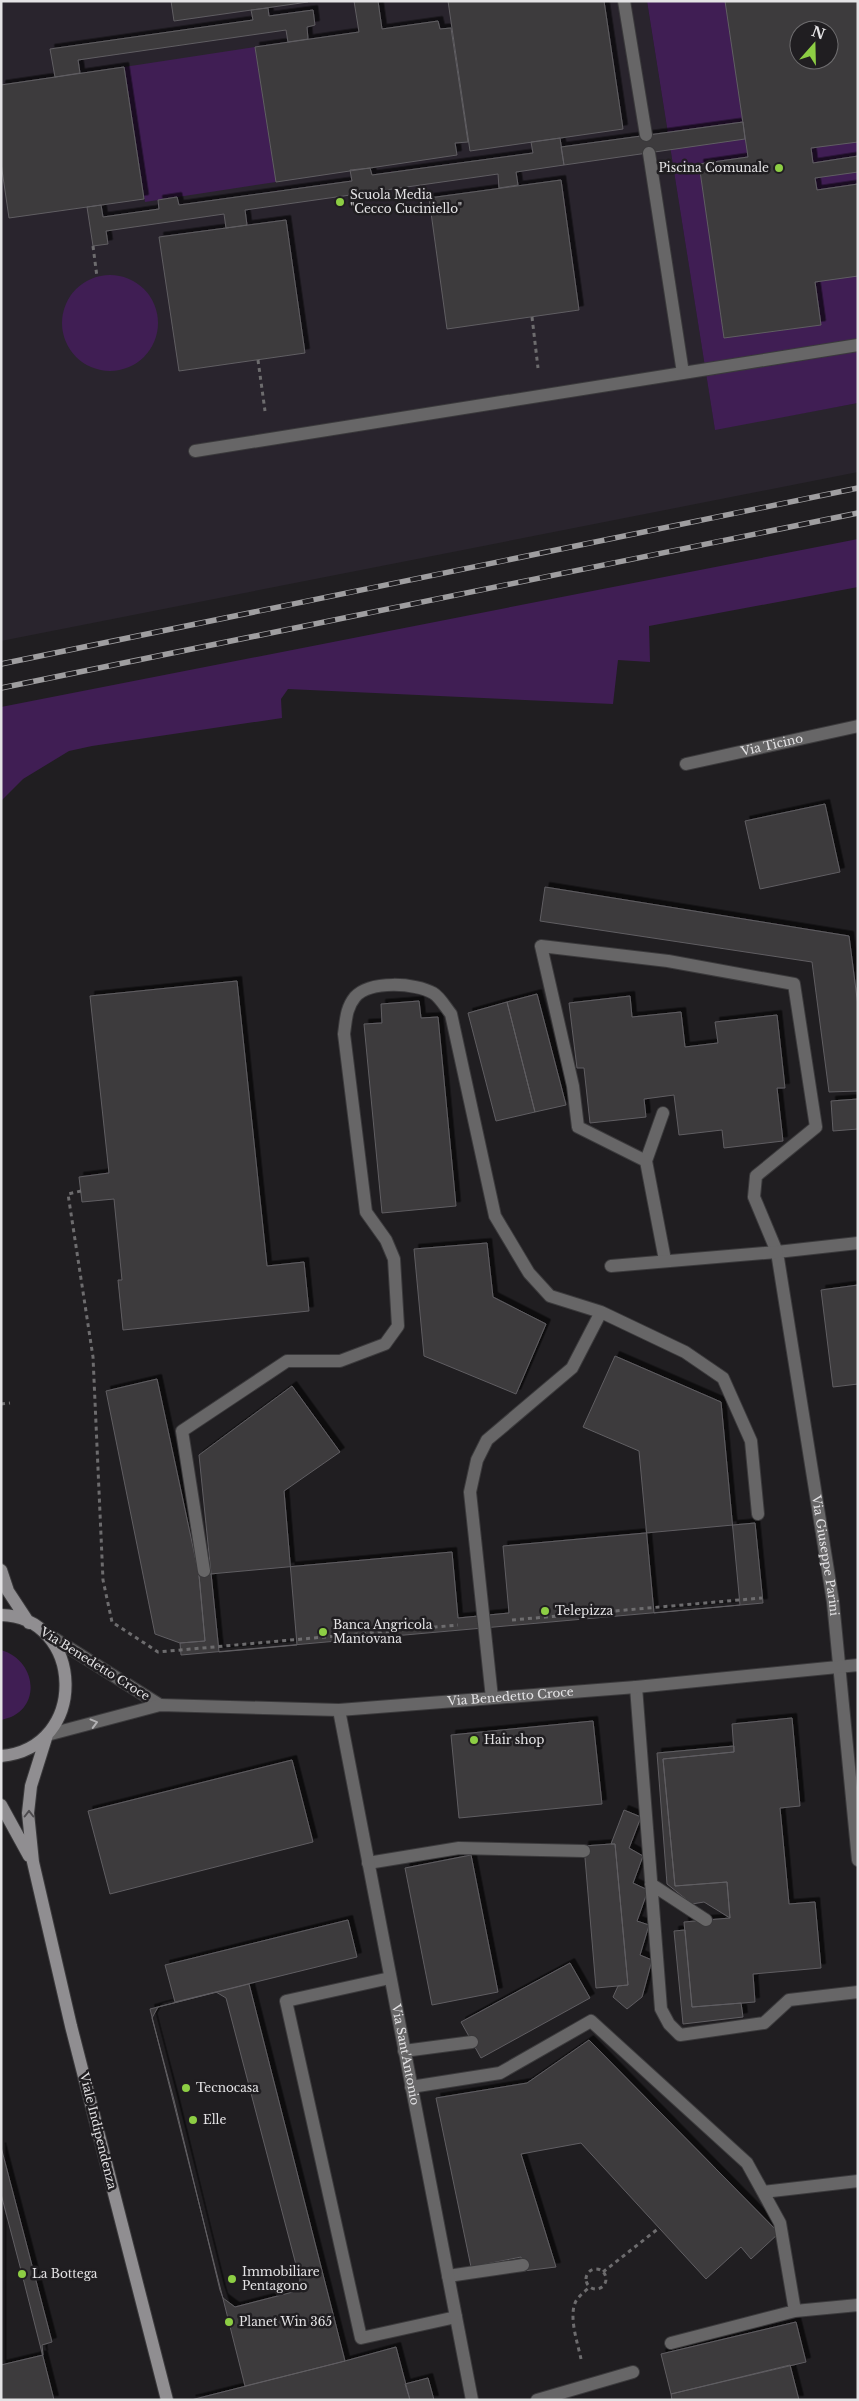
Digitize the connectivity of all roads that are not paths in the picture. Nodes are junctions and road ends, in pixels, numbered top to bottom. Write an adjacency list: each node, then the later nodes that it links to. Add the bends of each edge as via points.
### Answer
1 (624, 1): 2 (street)
2 (646, 135)
3 (648, 152): 5 (street)
4 (858, 345): 5 (street)
5 (684, 373): 6 (street)
6 (195, 451)
7 (858, 726): 8 (street, Via Ticino)
8 (686, 764)
9 (663, 1113): 10 (street)
10 (646, 1161): 12 (street, Via Giuseppe Parini, via 578,1126 573,1086 541,946 668,961 794,984 816,1127 756,1176 754,1197); 13 (street)
11 (858, 1243): 12 (street)
12 (777, 1252): 13 (street); 22 (street, Via Giuseppe Parini)
13 (665, 1260): 14 (street)
14 (611, 1266)
15 (601, 1312): 16 (street, via 685,1352 724,1378 751,1441); 18 (street, via 550,1296 529,1273 495,1216 450,1014 435,993 397,984 374,987 356,995 346,1012 344,1034 366,1212 386,1240 394,1259 398,1326 385,1344 340,1361 287,1361 182,1431); 24 (street, via 572,1368 487,1440 477,1460 470,1492)
16 (758, 1514)
17 (1, 1570): 20 (main road, via 8,1591)
18 (204, 1571)
19 (1, 1615): 20 (main road)
20 (29, 1623): 25 (street, Via Benedetto Croce); 27 (main road, via 47,1636 59,1654 66,1675 66,1697 60,1717)
21 (858, 1665): 22 (street, Via Benedetto Croce)
22 (841, 1666): 23 (street, Via Benedetto Croce); 31 (street, Via Giuseppe Parini)
23 (636, 1687): 24 (street, Via Benedetto Croce); 34 (street)
24 (492, 1698): 26 (street, Via Benedetto Croce)
25 (160, 1706): 26 (street, Via Benedetto Croce); 27 (street, Via Benedetto Croce, one-way to 25)
26 (339, 1710): 33 (street, Via Sant'Antonio)
27 (47, 1735): 28 (main road, via 30,1748); 32 (main road, Viale Indipendenza, one-way to 27, via 28,1813 31,1786)
28 (1, 1756)
29 (1, 1805): 32 (main road, Viale Indipendenza)
30 (584, 1851): 33 (street, via 459,1848)
31 (858, 1860)
32 (33, 1862): 50 (main road, Viale Indipendenza, via 71,2026)
33 (368, 1864): 36 (street, Via Sant'Antonio)
34 (651, 1884): 35 (street); 37 (street, via 661,2009 680,2034 764,2023 789,2000)
35 (706, 1920)
36 (390, 1978): 39 (street, Via Sant'Antonio); 47 (street, via 286,2001 361,2338)
37 (858, 1992)
38 (472, 2042): 39 (street)
39 (404, 2051): 40 (street, Via Sant'Antonio)
40 (411, 2087): 42 (street, via 500,2073 591,2021 747,2164); 44 (street, Via Sant'Antonio)
41 (858, 2181): 42 (street)
42 (763, 2192): 46 (street, via 780,2223)
43 (522, 2265): 44 (street)
44 (448, 2276): 47 (street, Via Sant'Antonio)
45 (858, 2305): 46 (street)
46 (796, 2311): 48 (street)
47 (456, 2318): 51 (street, Via Sant'Antonio)
48 (671, 2343)
49 (633, 2372): 52 (street)
50 (167, 2400)
51 (472, 2400)
52 (537, 2400)

